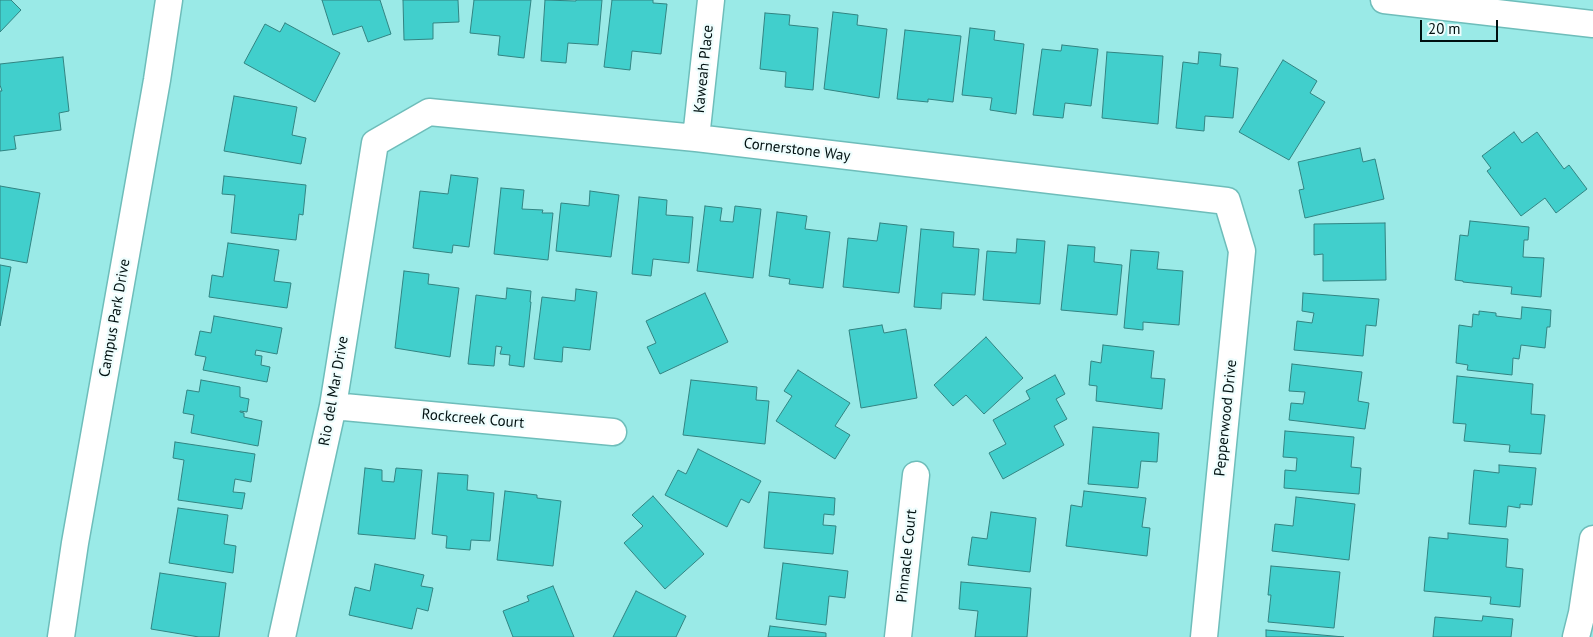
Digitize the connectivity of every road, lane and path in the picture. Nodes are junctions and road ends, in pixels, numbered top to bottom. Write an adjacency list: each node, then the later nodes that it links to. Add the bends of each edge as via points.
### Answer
1 (169, 0): 12 (street, Campus Park Drive, via 76,533)
2 (711, 0): 5 (street, Kaweah Place)
3 (1384, 0): 4 (street)
4 (1593, 20)
5 (696, 138): 6 (street, Cornerstone Way, via 429,112); 7 (street, Cornerstone Way)
6 (374, 143): 8 (street, Rio del Mar Drive)
7 (1226, 201): 15 (street, Pepperwood Drive, via 1242,251)
8 (333, 406): 9 (street, Rockcreek Court); 13 (street, Rio del Mar Drive)
9 (613, 432)
10 (916, 475): 14 (street, Pinnacle Court)
11 (1593, 539): 16 (street)
12 (61, 637)
13 (282, 637)
14 (898, 637)
15 (1204, 637)
16 (1576, 637)

